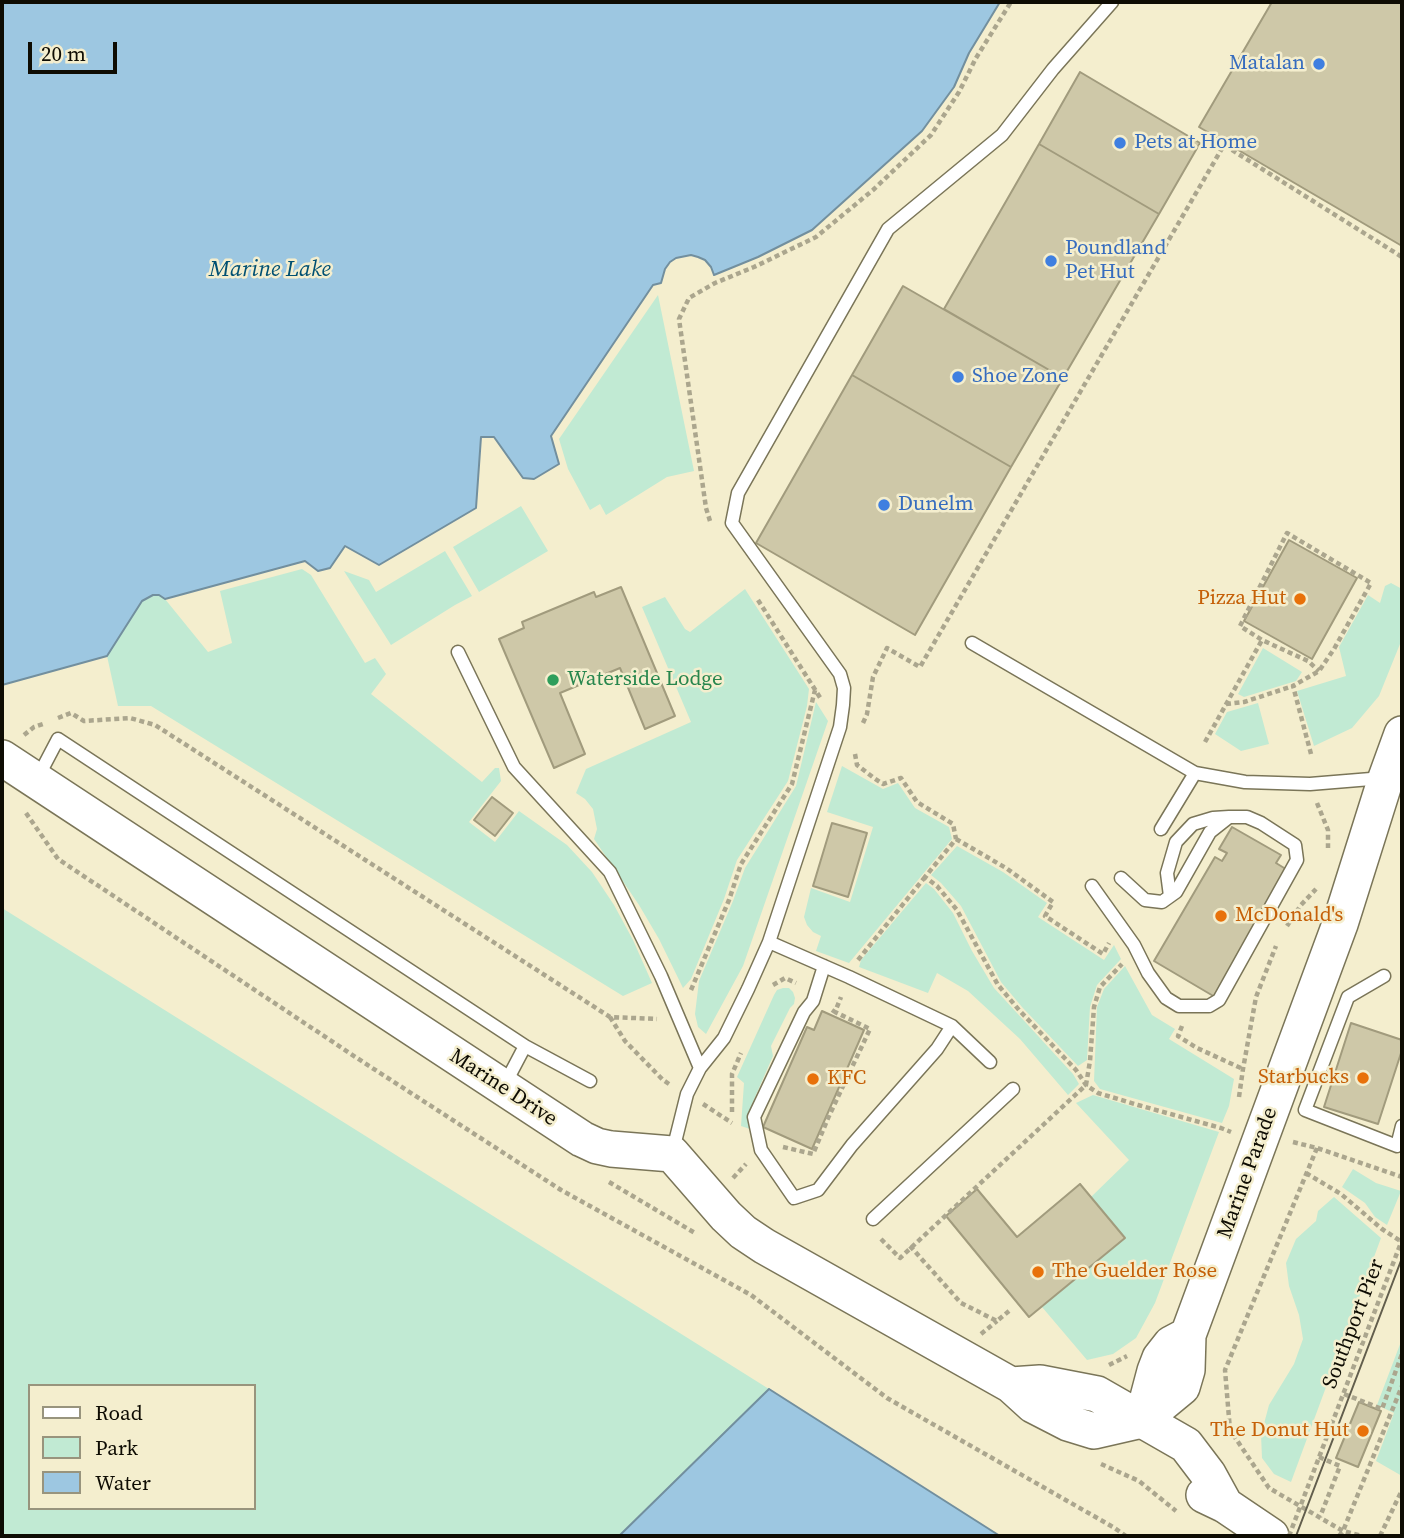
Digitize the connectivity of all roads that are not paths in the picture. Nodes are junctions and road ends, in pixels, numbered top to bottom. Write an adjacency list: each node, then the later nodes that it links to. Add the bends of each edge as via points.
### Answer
1 (1112, 2): 14 (lane, via 1002,135 888,229 738,494 732,523 840,674 844,688 840,727)
2 (972, 643): 6 (lane)
3 (458, 652): 20 (lane, via 514,767 610,872)
4 (1402, 734): 8 (street, Marine Parade)
5 (2, 758): 7 (street, Marine Drive)
6 (1195, 773): 8 (lane, via 1245,782); 10 (lane)
7 (36, 780): 18 (lane, via 58,738); 22 (street, Marine Drive)
8 (1394, 780): 27 (street, Marine Parade, via 1188,1335 1171,1344 1160,1358)
9 (1229, 817): 12 (lane, via 1247,817 1295,845 1297,860 1219,1000 1209,1006 1179,1006 1166,998); 13 (lane, via 1210,832); 13 (lane, via 1193,824 1176,842 1167,873)
10 (1161, 828)
11 (1121, 878): 13 (lane, via 1145,900 1162,902)
12 (1092, 886)
13 (1170, 897)
14 (769, 942): 15 (lane); 20 (lane, via 724,1038)
15 (824, 966): 17 (lane); 17 (lane, via 813,1001 754,1117 761,1150 794,1198 818,1190)
16 (1384, 976): 24 (lane, via 1348,997 1305,1110 1397,1146)
17 (952, 1026): 19 (lane)
18 (525, 1046): 21 (lane); 22 (lane)
19 (990, 1062)
20 (700, 1068): 25 (lane, via 687,1094)
21 (590, 1081)
22 (503, 1088): 25 (street, Marine Drive, via 597,1146)
23 (1013, 1089): 26 (lane)
24 (1402, 1125)
25 (672, 1154): 27 (street, via 726,1216 754,1239 1011,1385 1032,1405 1094,1431)
26 (873, 1219)
27 (1142, 1420): 28 (street, via 1186,1445 1225,1505)
28 (1271, 1536)

